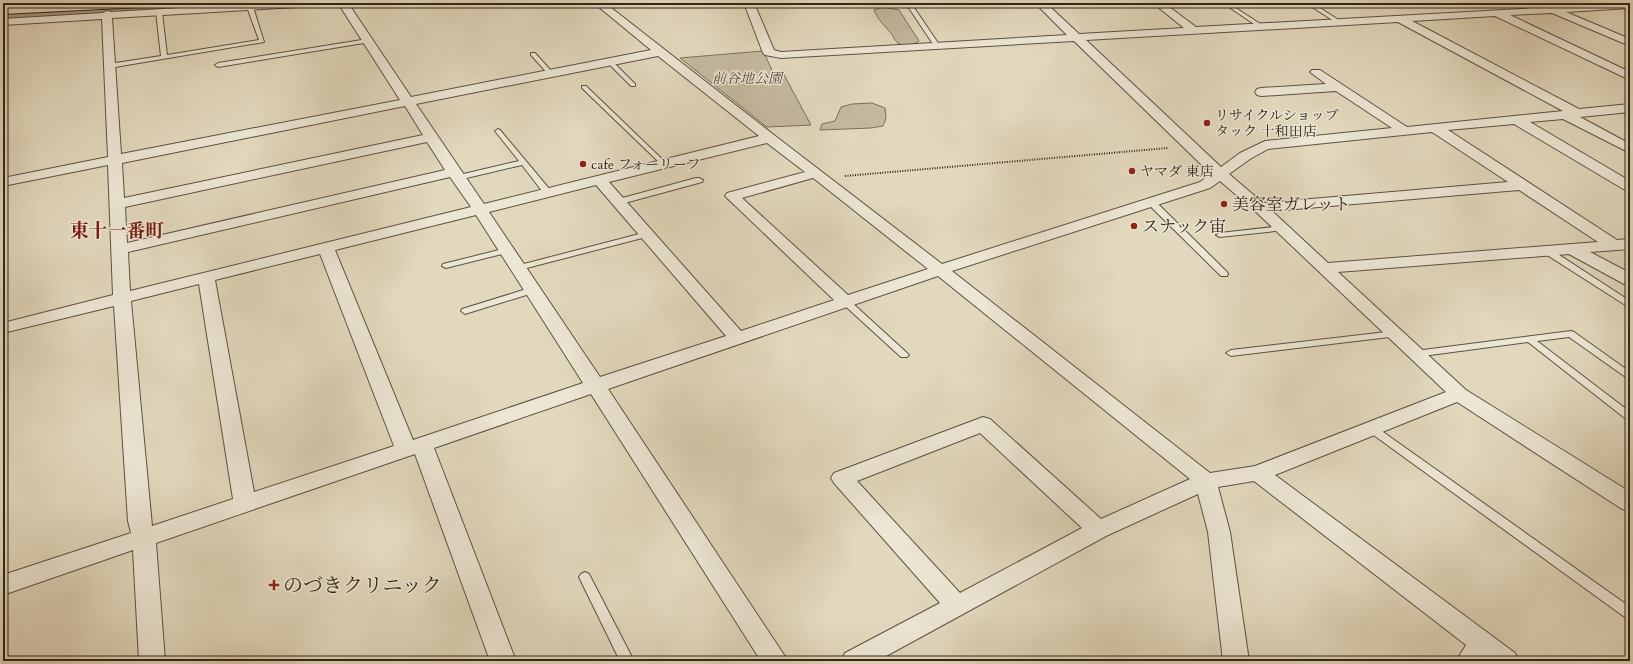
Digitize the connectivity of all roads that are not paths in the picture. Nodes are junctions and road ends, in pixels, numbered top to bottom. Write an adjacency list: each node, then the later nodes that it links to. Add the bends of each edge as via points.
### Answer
1 (142, 3): 15 (main road)
2 (314, 3): 14 (street)
3 (343, 3): 28 (street)
4 (599, 3): 31 (street)
5 (749, 3): 30 (street, via 769,53 781,55)
6 (905, 3): 30 (lane, via 911,7)
7 (1040, 3): 27 (street)
8 (1158, 3): 26 (street)
9 (1224, 3): 25 (lane)
10 (1308, 3): 24 (lane)
11 (1520, 3): 17 (lane)
12 (1468, 6): 21 (street)
13 (1624, 6): 16 (street)
14 (250, 7): 18 (street); 33 (lane, via 262,41)
15 (3, 10)
16 (1554, 10): 17 (street); 29 (street)
17 (1537, 11): 19 (street)
18 (159, 12): 20 (street); 33 (lane)
19 (1496, 13): 21 (street); 39 (street)
20 (107, 14): 23 (street); 36 (street)
21 (1484, 14): 22 (street)
22 (1398, 18): 24 (street); 46 (street)
23 (3, 22)
24 (1339, 22): 25 (street)
25 (1262, 27): 26 (street)
26 (1194, 31): 27 (street)
27 (1077, 37): 30 (street); 59 (street)
28 (368, 40): 35 (lane); 44 (street)
29 (1630, 43)
30 (937, 46)
31 (659, 52): 34 (street); 52 (street)
32 (533, 54): 38 (lane)
33 (164, 57): 36 (lane)
34 (608, 61): 38 (street); 40 (lane)
35 (218, 65)
36 (109, 66): 54 (street)
37 (1316, 72): 42 (street)
38 (551, 74): 44 (street)
39 (1630, 76)
40 (633, 85)
41 (584, 87): 56 (lane)
42 (1338, 87): 43 (street); 50 (street)
43 (1261, 92)
44 (409, 102): 51 (street); 54 (street)
45 (1630, 108): 46 (street)
46 (1572, 114): 47 (street); 53 (street)
47 (1517, 120): 48 (street); 64 (street)
48 (1436, 128): 50 (street); 63 (street)
49 (498, 131): 55 (lane)
50 (1404, 131): 59 (street, via 1265,145 1245,156)
51 (431, 137): 57 (street); 68 (street)
52 (769, 138): 56 (street); 58 (street)
53 (1630, 149)
54 (114, 160): 62 (street); 68 (street)
55 (524, 162): 57 (lane); 65 (lane)
56 (664, 164): 60 (street)
57 (456, 175): 70 (street); 77 (street)
58 (819, 175): 84 (street); 90 (street, via 732,196)
59 (1221, 175): 67 (street, via 1205,185); 69 (street)
60 (599, 180): 65 (street); 66 (street)
61 (699, 180): 66 (lane)
62 (3, 182)
63 (1522, 185): 69 (street); 75 (street)
64 (1630, 187)
65 (548, 193): 70 (street)
66 (618, 202): 72 (street)
67 (1151, 202): 84 (street); 85 (lane)
68 (117, 204): 77 (street)
69 (1260, 208): 71 (street)
70 (480, 209): 76 (street); 79 (street)
71 (1282, 228): 73 (lane); 83 (street)
72 (647, 234): 82 (lane); 95 (street)
73 (1220, 235)
74 (1630, 244): 75 (street)
75 (1614, 245): 78 (street)
76 (326, 248): 86 (street); 105 (street)
77 (120, 249): 89 (street)
78 (1573, 249): 80 (street); 87 (street)
79 (507, 250): 81 (lane); 82 (street)
80 (1547, 251): 83 (street); 91 (lane)
81 (446, 266)
82 (519, 268): 88 (street)
83 (1324, 268): 94 (street)
84 (940, 270): 90 (street); 107 (street)
85 (1224, 274)
86 (206, 277): 89 (street); 108 (street)
87 (1630, 280)
88 (533, 290): 92 (lane); 101 (street)
89 (122, 299): 93 (street); 111 (street, via 139,521)
90 (846, 302): 95 (street); 99 (lane)
91 (1630, 305)
92 (465, 311)
93 (3, 328)
94 (1395, 334): 97 (lane); 98 (street)
95 (738, 338): 101 (street)
96 (1528, 339): 98 (lane); 100 (lane, via 1571,334); 103 (lane)
97 (1231, 354)
98 (1415, 354): 102 (street)
99 (904, 355)
100 (1630, 376)
101 (595, 386): 105 (street); 120 (street)
102 (1459, 394): 104 (street); 109 (street)
103 (1630, 417)
104 (1372, 429): 106 (street); 115 (lane)
105 (414, 446): 108 (street); 118 (street)
106 (1258, 473): 107 (street); 116 (street)
107 (1206, 481): 110 (street); 122 (street, via 1219,532)
108 (245, 503): 111 (street)
109 (1630, 503)
110 (1098, 530): 114 (street); 114 (street, via 983,424 842,478)
111 (144, 537): 113 (street); 117 (street)
112 (585, 577): 119 (lane)
113 (3, 585)
114 (956, 605): 121 (street)
115 (1630, 614)
116 (1478, 653): 123 (street)
117 (152, 661)
118 (503, 661)
119 (628, 661)
120 (775, 661)
121 (854, 661)
122 (1236, 661)
123 (1506, 661)

